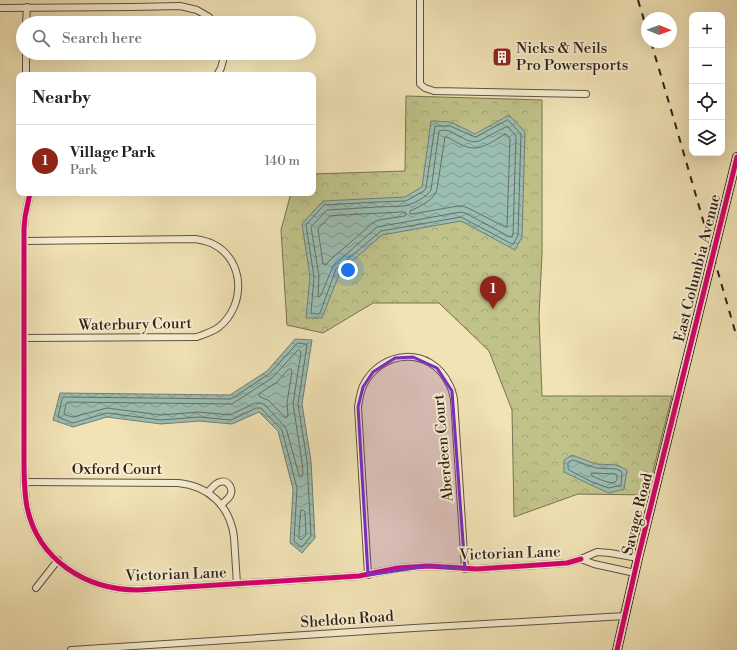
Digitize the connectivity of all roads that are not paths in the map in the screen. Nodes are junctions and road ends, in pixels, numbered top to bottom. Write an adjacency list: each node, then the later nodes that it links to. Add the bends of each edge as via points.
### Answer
1 (420, 0): 10 (street, via 420,84 425,88 434,91)
2 (26, 7): 3 (street); 4 (street); 5 (street, via 180,6 197,10)
3 (0, 8)
4 (26, 16)
5 (207, 16)
6 (26, 60): 8 (street)
7 (223, 60): 9 (street)
8 (26, 72)
9 (219, 72)
10 (586, 94)
11 (737, 157): 15 (street, East Columbia Avenue)
12 (30, 196): 13 (street, Victorian Lane)
13 (24, 242): 14 (street, Victorian Lane); 14 (street, Waterbury Court, via 195,239 213,244 226,253 235,268 239,284 236,303 225,321 212,331 197,336)
14 (24, 338): 16 (street, Victorian Lane)
15 (681, 384): 19 (street, Savage Road)
16 (24, 482): 17 (street, Oxford Court, via 178,482); 21 (street, Victorian Lane, via 33,526)
17 (208, 492): 18 (street, Oxford Court); 18 (street, via 220,482 228,483 232,494)
18 (221, 505): 25 (street, Oxford Court, via 233,531)
19 (638, 558): 20 (street, Victorian Lane, via 598,552); 23 (street, Savage Road)
20 (581, 559): 22 (street, Victorian Lane, via 568,563); 23 (street, Victorian Lane)
21 (58, 560): 25 (street, Victorian Lane, via 84,579 119,589); 26 (street)
22 (465, 569): 24 (street, Victorian Lane, via 428,566 398,568); 24 (street, Aberdeen Court, via 452,391 444,375 433,365 421,359 403,357 388,361 373,372 363,387 358,407)
23 (635, 573): 27 (street, Savage Road)
24 (368, 575): 25 (street, Victorian Lane)
25 (237, 584)
26 (36, 588)
27 (625, 616): 28 (street, Sheldon Road); 29 (street, Savage Road)
28 (72, 650)
29 (617, 650)

